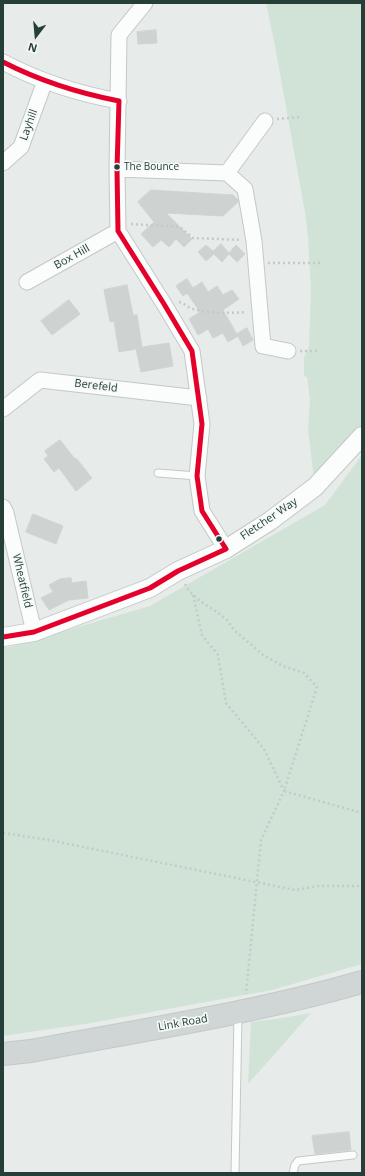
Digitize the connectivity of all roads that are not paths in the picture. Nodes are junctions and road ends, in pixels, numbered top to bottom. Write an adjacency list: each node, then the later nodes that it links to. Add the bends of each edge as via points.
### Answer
1 (145, 3): 4 (street, via 119,35)
2 (3, 62): 3 (street)
3 (45, 81): 4 (street); 6 (street, Layhill, via 21,147)
4 (118, 101): 7 (street)
5 (265, 121): 8 (street)
6 (3, 163)
7 (117, 169): 8 (street); 9 (street)
8 (227, 173): 11 (street, via 245,190 254,241 263,346)
9 (117, 227): 10 (street, Box Hill); 12 (street, via 192,351)
10 (27, 282)
11 (288, 351)
12 (199, 398): 13 (street, Berefeld, via 40,380); 16 (street, via 202,424)
13 (3, 409)
14 (362, 436): 18 (street, Fletcher Way, via 315,487 270,521)
15 (158, 473): 16 (lane)
16 (197, 476): 18 (street, via 202,511)
17 (4, 511): 19 (street, Wheatfield)
18 (226, 549): 19 (street, Fletcher Way, via 178,571 150,588)
19 (34, 632): 20 (street, Fletcher Way)
20 (3, 636)
21 (362, 982): 22 (main road, Link Road)
22 (242, 1012): 23 (main road, Link Road); 25 (lane)
23 (3, 1054)
24 (353, 1155): 26 (lane, via 298,1161)
25 (235, 1173)
26 (293, 1173)

